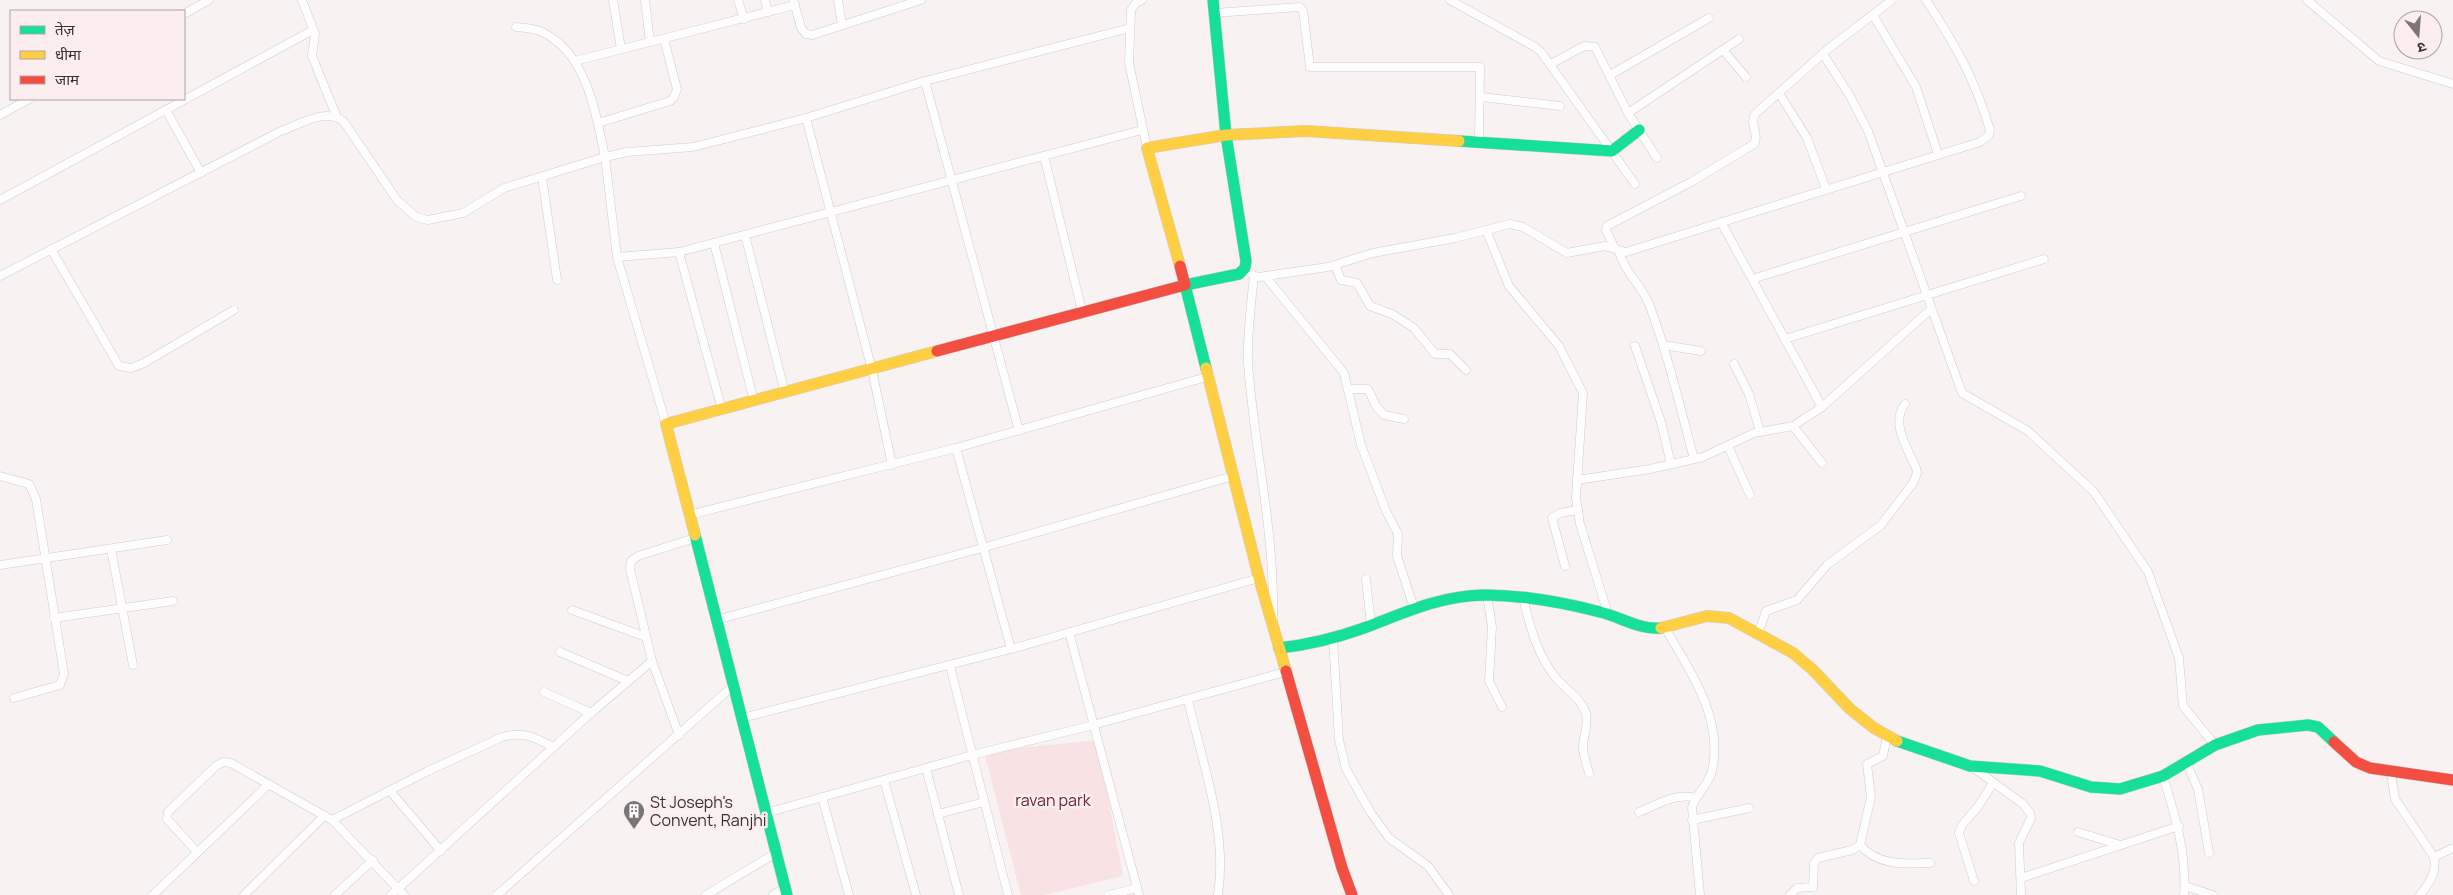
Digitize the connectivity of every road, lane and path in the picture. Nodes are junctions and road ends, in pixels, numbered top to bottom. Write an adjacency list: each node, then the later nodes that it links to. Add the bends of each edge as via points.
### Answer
1 (209, 0): 17 (street)
2 (302, 0): 25 (street)
3 (613, 0): 29 (street)
4 (645, 0): 28 (street)
5 (738, 0): 21 (street)
6 (764, 0): 16 (street)
7 (838, 0): 22 (street)
8 (921, 0): 22 (street)
9 (1213, 0): 18 (street)
10 (1450, 0): 33 (street, via 1535,47)
11 (1892, 0): 19 (street)
12 (1926, 0): 56 (street, via 1970,72 1990,130 1980,142)
13 (2307, 0): 37 (street, via 2379,61)
14 (1137, 1): 24 (street, via 1131,10)
15 (795, 2): 16 (street); 22 (street, via 801,28 806,34)
16 (768, 12): 21 (street)
17 (185, 13)
18 (1214, 13): 39 (street, via 1296,6 1303,11 1310,67 1477,66 1482,71); 52 (street)
19 (1873, 15): 31 (street); 56 (street, via 1916,87)
20 (1708, 18): 34 (street)
21 (744, 19): 26 (street)
22 (842, 25)
23 (516, 27): 32 (street, via 541,31 563,46)
24 (1130, 28): 36 (street); 50 (street, via 1129,63)
25 (313, 30): 42 (street); 47 (street, via 312,56)
26 (664, 38): 28 (street); 49 (street, via 677,89 674,97 670,101)
27 (1738, 39): 30 (street)
28 (650, 42): 29 (street)
29 (622, 49): 32 (street)
30 (1723, 50): 35 (street); 45 (street)
31 (1822, 54): 38 (street); 60 (street, via 1860,113)
32 (575, 61): 49 (street)
33 (1551, 64): 34 (street, via 1589,45 1595,47); 55 (street)
34 (1610, 75): 45 (street)
35 (1746, 77)
36 (925, 81): 48 (street); 63 (street)
37 (2453, 84)
38 (1779, 93): 65 (street, via 1807,138); 75 (street, via 1753,118 1757,138 1754,144 1696,180 1606,226)
39 (1480, 97): 43 (street); 53 (street)
40 (27, 100): 46 (street)
41 (184, 100): 44 (street)
42 (185, 100)
43 (1560, 106)
44 (166, 110): 61 (street); 67 (street)
45 (1628, 113): 51 (street)
46 (0, 115)
47 (336, 115): 61 (street, via 323,115 281,131); 62 (street, via 397,200 416,217 428,220 463,213 504,188)
48 (806, 118): 58 (street, via 693,147); 68 (street)
49 (598, 122): 58 (street)
50 (1142, 130): 54 (street); 57 (street)
51 (1639, 130): 55 (street); 59 (street)
52 (1226, 135): 53 (street, via 1306,131); 54 (street); 80 (street)
53 (1479, 142): 55 (street)
54 (1147, 148): 85 (street)
55 (1612, 151): 64 (street)
56 (1938, 154): 60 (street)
57 (1044, 156): 63 (street); 89 (street)
58 (605, 157): 62 (street); 77 (street)
59 (1657, 158)
60 (1883, 171): 65 (street); 71 (street)
61 (201, 173): 74 (street)
62 (542, 177): 83 (street)
63 (952, 180): 68 (street); 90 (street)
64 (1635, 184)
65 (1826, 189): 69 (street)
66 (2021, 196): 71 (street)
67 (0, 200)
68 (831, 212): 72 (street); 96 (street)
69 (1722, 222): 75 (street, via 1632,250); 84 (street)
70 (1486, 230): 75 (street, via 1518,225 1567,253 1605,246); 79 (street, via 1373,253); 118 (street, via 1509,286 1559,346 1580,386 1583,408)
71 (1905, 232): 84 (street); 86 (street)
72 (745, 235): 73 (street); 100 (street)
73 (714, 243): 76 (street); 101 (street)
74 (52, 249): 81 (street); 88 (street, via 119,366 131,368 144,363)
75 (1617, 250): 92 (street, via 1624,267 1648,301)
76 (679, 252): 77 (street); 104 (street)
77 (616, 257): 106 (street)
78 (2044, 259): 86 (street)
79 (1335, 265): 82 (street); 97 (street, via 1341,280 1357,283 1370,306 1392,314 1414,328 1435,354 1450,354)
80 (1249, 272): 82 (street); 85 (street); 140 (street, via 1248,363 1272,573)
81 (0, 276)
82 (1266, 276): 99 (street, via 1338,365)
83 (557, 280)
84 (1752, 280): 91 (street)
85 (1185, 285): 89 (street); 98 (street)
86 (1927, 296): 87 (street); 91 (street)
87 (1931, 309): 103 (street); 165 (street, via 1962,393 2028,431 2094,492 2148,572 2179,658 2183,706)
88 (234, 310)
89 (1082, 312): 90 (street)
90 (994, 337): 96 (street); 108 (street)
91 (1785, 339): 103 (street)
92 (1663, 345): 94 (street); 112 (street)
93 (1635, 346): 114 (street, via 1661,422)
94 (1701, 351)
95 (1734, 364): 109 (street)
96 (872, 370): 100 (street); 115 (street)
97 (1466, 370)
98 (1210, 376): 108 (street); 117 (street)
99 (1349, 389): 105 (street, via 1368,389 1384,415); 135 (street, via 1361,445 1398,534 1397,556)
100 (786, 393): 101 (street)
101 (754, 402): 104 (street)
102 (1905, 404): 144 (street, via 1899,423 1916,468 1913,483 1881,525 1827,565 1797,600 1766,611)
103 (1822, 407): 107 (street)
104 (722, 410): 106 (street)
105 (1404, 419)
106 (666, 424): 121 (street)
107 (1793, 426): 109 (street); 113 (street)
108 (1019, 431): 111 (street)
109 (1760, 431): 110 (street)
110 (1728, 446): 112 (street); 119 (street)
111 (956, 448): 115 (street); 124 (street)
112 (1694, 459): 114 (street)
113 (1822, 463)
114 (1671, 464): 118 (street)
115 (892, 465): 121 (street)
116 (0, 476): 126 (street, via 21,481 33,490)
117 (1233, 476): 124 (street); 129 (street)
118 (1577, 480): 120 (street)
119 (1750, 495)
120 (1578, 510): 128 (street, via 1552,518); 137 (street)
121 (689, 516): 122 (street)
122 (695, 538): 139 (street); 145 (street, via 631,560 630,569)
123 (166, 540): 125 (street)
124 (982, 548): 139 (street); 148 (street)
125 (111, 549): 126 (street); 134 (street)
126 (46, 556): 127 (street); 138 (street)
127 (0, 564)
128 (1565, 566)
129 (1259, 578): 140 (street); 143 (street)
130 (1366, 579): 141 (street)
131 (1487, 595): 132 (street); 135 (street, via 1445,598); 159 (street, via 1492,627 1489,681)
132 (1523, 598): 137 (street); 171 (street, via 1540,653 1556,679 1578,700 1586,713 1588,723 1583,749)
133 (173, 601): 134 (street)
134 (123, 608): 138 (street); 151 (street)
135 (1414, 608): 141 (street)
136 (572, 610): 145 (street)
137 (1608, 614): 142 (street, via 1638,626)
138 (54, 618): 157 (street, via 63,680 53,688)
139 (716, 620): 155 (street)
140 (1273, 624): 147 (street)
141 (1371, 625): 146 (street)
142 (1664, 628): 144 (street, via 1698,616 1718,614); 180 (street, via 1698,684 1715,735 1712,774)
143 (1069, 632): 148 (street); 162 (street)
144 (1758, 634): 164 (street, via 1793,653 1859,717)
145 (646, 637): 150 (street)
146 (1333, 638): 147 (street); 222 (street, via 1339,740 1346,769 1389,838 1428,866)
147 (1279, 648): 153 (street)
148 (1011, 649): 152 (street)
149 (560, 652): 154 (street)
150 (652, 661): 154 (street); 163 (street)
151 (133, 665)
152 (950, 666): 161 (street); 167 (street)
153 (1286, 672): 158 (street); 221 (street)
154 (628, 681): 160 (street)
155 (734, 685): 161 (street); 163 (street)
156 (544, 692): 160 (street)
157 (14, 698)
158 (1188, 700): 162 (street); 220 (street, via 1220,840)
159 (1502, 707)
160 (591, 713): 166 (street)
161 (742, 718): 184 (street)
162 (1093, 725): 167 (street); 206 (street)
163 (680, 734): 212 (street)
164 (1887, 736): 169 (street); 191 (street, via 1883,756 1867,764 1871,797)
165 (2215, 745): 168 (street); 172 (street, via 2258,730 2308,725 2318,727 2356,762)
166 (553, 747): 178 (street, via 527,734 512,734 428,771); 194 (street)
167 (972, 755): 170 (street); 181 (street)
168 (2186, 762): 173 (street); 197 (street, via 2198,789)
169 (1970, 766): 173 (street, via 2040,771 2104,790 2120,789); 176 (street)
170 (926, 768): 174 (street); 185 (street)
171 (1589, 773)
172 (2390, 773): 175 (street); 198 (street, via 2395,799)
173 (2163, 776): 189 (street)
174 (884, 780): 179 (street); 216 (street)
175 (2453, 780)
176 (1993, 783): 201 (street, via 2023,804 2030,813 2019,843); 202 (street, via 1959,833)
177 (268, 785): 186 (street); 195 (street); 195 (street, via 231,763 223,762 171,806 167,819)
178 (391, 792): 187 (street); 194 (street)
179 (822, 797): 184 (street); 215 (street)
180 (1696, 798): 183 (street, via 1688,795 1676,797); 188 (street)
181 (984, 802): 185 (street); 218 (street)
182 (1749, 808): 188 (street)
183 (1640, 812)
184 (766, 813): 196 (street)
185 (938, 814): 217 (street)
186 (324, 816): 187 (street); 208 (street)
187 (332, 820): 199 (street)
188 (1692, 820): 223 (street)
189 (2178, 826): 192 (street); 203 (street, via 2186,874)
190 (2078, 832): 192 (street)
191 (1860, 845): 200 (street, via 1868,854 1888,862); 224 (street, via 1818,858 1814,863 1813,887 1797,888)
192 (2120, 845): 201 (street)
193 (2453, 848): 198 (street)
194 (441, 851): 204 (street)
195 (197, 852): 207 (street)
196 (776, 853): 205 (street); 213 (street)
197 (2209, 853)
198 (2434, 857): 228 (street, via 2436,867 2433,876)
199 (373, 860): 204 (street); 209 (street)
200 (1930, 863)
201 (2021, 878): 225 (street)
202 (1974, 881)
203 (2184, 886): 226 (street); 227 (street)
204 (398, 888): 210 (street); 211 (street)
205 (786, 891): 214 (street)
206 (1138, 891): 219 (street)
207 (153, 895)
208 (244, 895)
209 (335, 895)
210 (391, 895)
211 (404, 895)
212 (497, 895)
213 (706, 895)
214 (773, 895)
215 (849, 895)
216 (916, 895)
217 (959, 895)
218 (1008, 895)
219 (1109, 895)
220 (1218, 895)
221 (1352, 895)
222 (1449, 895)
223 (1700, 895)
224 (1790, 895)
225 (2021, 895)
226 (2184, 895)
227 (2213, 895)
228 (2420, 895)

